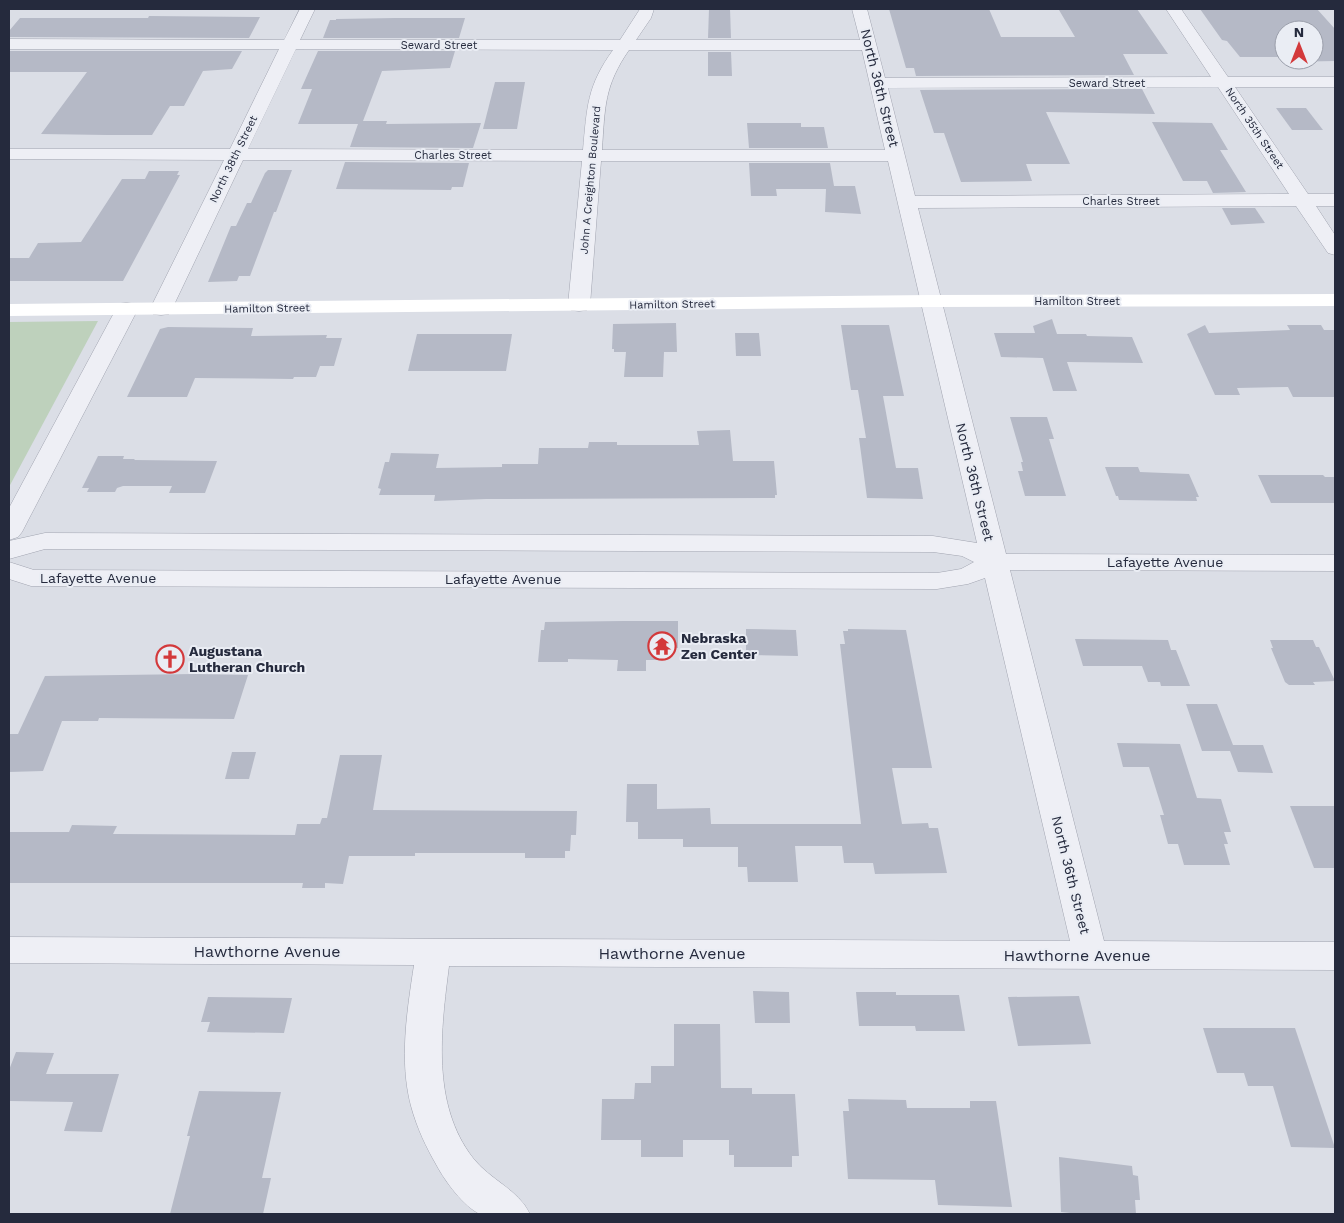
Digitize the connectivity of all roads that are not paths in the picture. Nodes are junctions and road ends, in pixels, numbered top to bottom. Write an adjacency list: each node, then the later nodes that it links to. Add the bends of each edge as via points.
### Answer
1 (306, 9): 6 (street, North 38th Street)
2 (647, 9): 7 (street, John A Creighton Boulevard)
3 (860, 9): 8 (street, North 36th Street)
4 (1174, 9): 9 (street, North 35th Street)
5 (9, 44): 6 (street, Seward Street)
6 (289, 45): 7 (street, Seward Street); 13 (street, North 38th Street)
7 (624, 45): 8 (street, Seward Street); 14 (street, John A Creighton Boulevard, via 597,97)
8 (869, 45): 11 (street, North 36th Street)
9 (1224, 82): 10 (street, Seward Street); 11 (street, Seward Street); 16 (street, North 35th Street)
10 (1335, 82)
11 (879, 83): 15 (street, North 36th Street)
12 (9, 154): 13 (street, Charles Street)
13 (235, 154): 14 (street, Charles Street); 24 (street, North 38th Street)
14 (591, 155): 15 (street, Charles Street); 22 (street, John A Creighton Boulevard)
15 (896, 156): 18 (street, North 36th Street)
16 (1303, 200): 17 (street, Charles Street); 18 (street, Charles Street); 19 (street, North 35th Street)
17 (1335, 200)
18 (908, 202): 21 (street, North 36th Street)
19 (1335, 248)
20 (1335, 300): 21 (main road, Hamilton Street)
21 (931, 301): 22 (main road, Hamilton Street); 29 (street, North 36th Street)
22 (579, 305): 24 (main road, Hamilton Street)
23 (127, 309): 24 (main road, Hamilton Street); 25 (main road, Hamilton Street); 26 (street)
24 (161, 309)
25 (9, 310)
26 (9, 532)
27 (521, 543): 28 (street, Lafayette Avenue, via 45,541); 29 (street, Lafayette Avenue, via 933,544 969,549); 32 (street)
28 (9, 551)
29 (994, 562): 30 (street, Lafayette Avenue); 32 (street, Lafayette Avenue, via 968,576 937,581); 35 (street, North 36th Street)
30 (1335, 563)
31 (9, 570): 32 (street, Lafayette Avenue, via 31,578)
32 (516, 580)
33 (9, 950): 34 (street, Hawthorne Avenue)
34 (433, 952): 35 (street, Hawthorne Avenue); 37 (street, via 422,1064 427,1101 442,1140 461,1172)
35 (1090, 955): 36 (street, Hawthorne Avenue)
36 (1335, 956)
37 (510, 1214)

